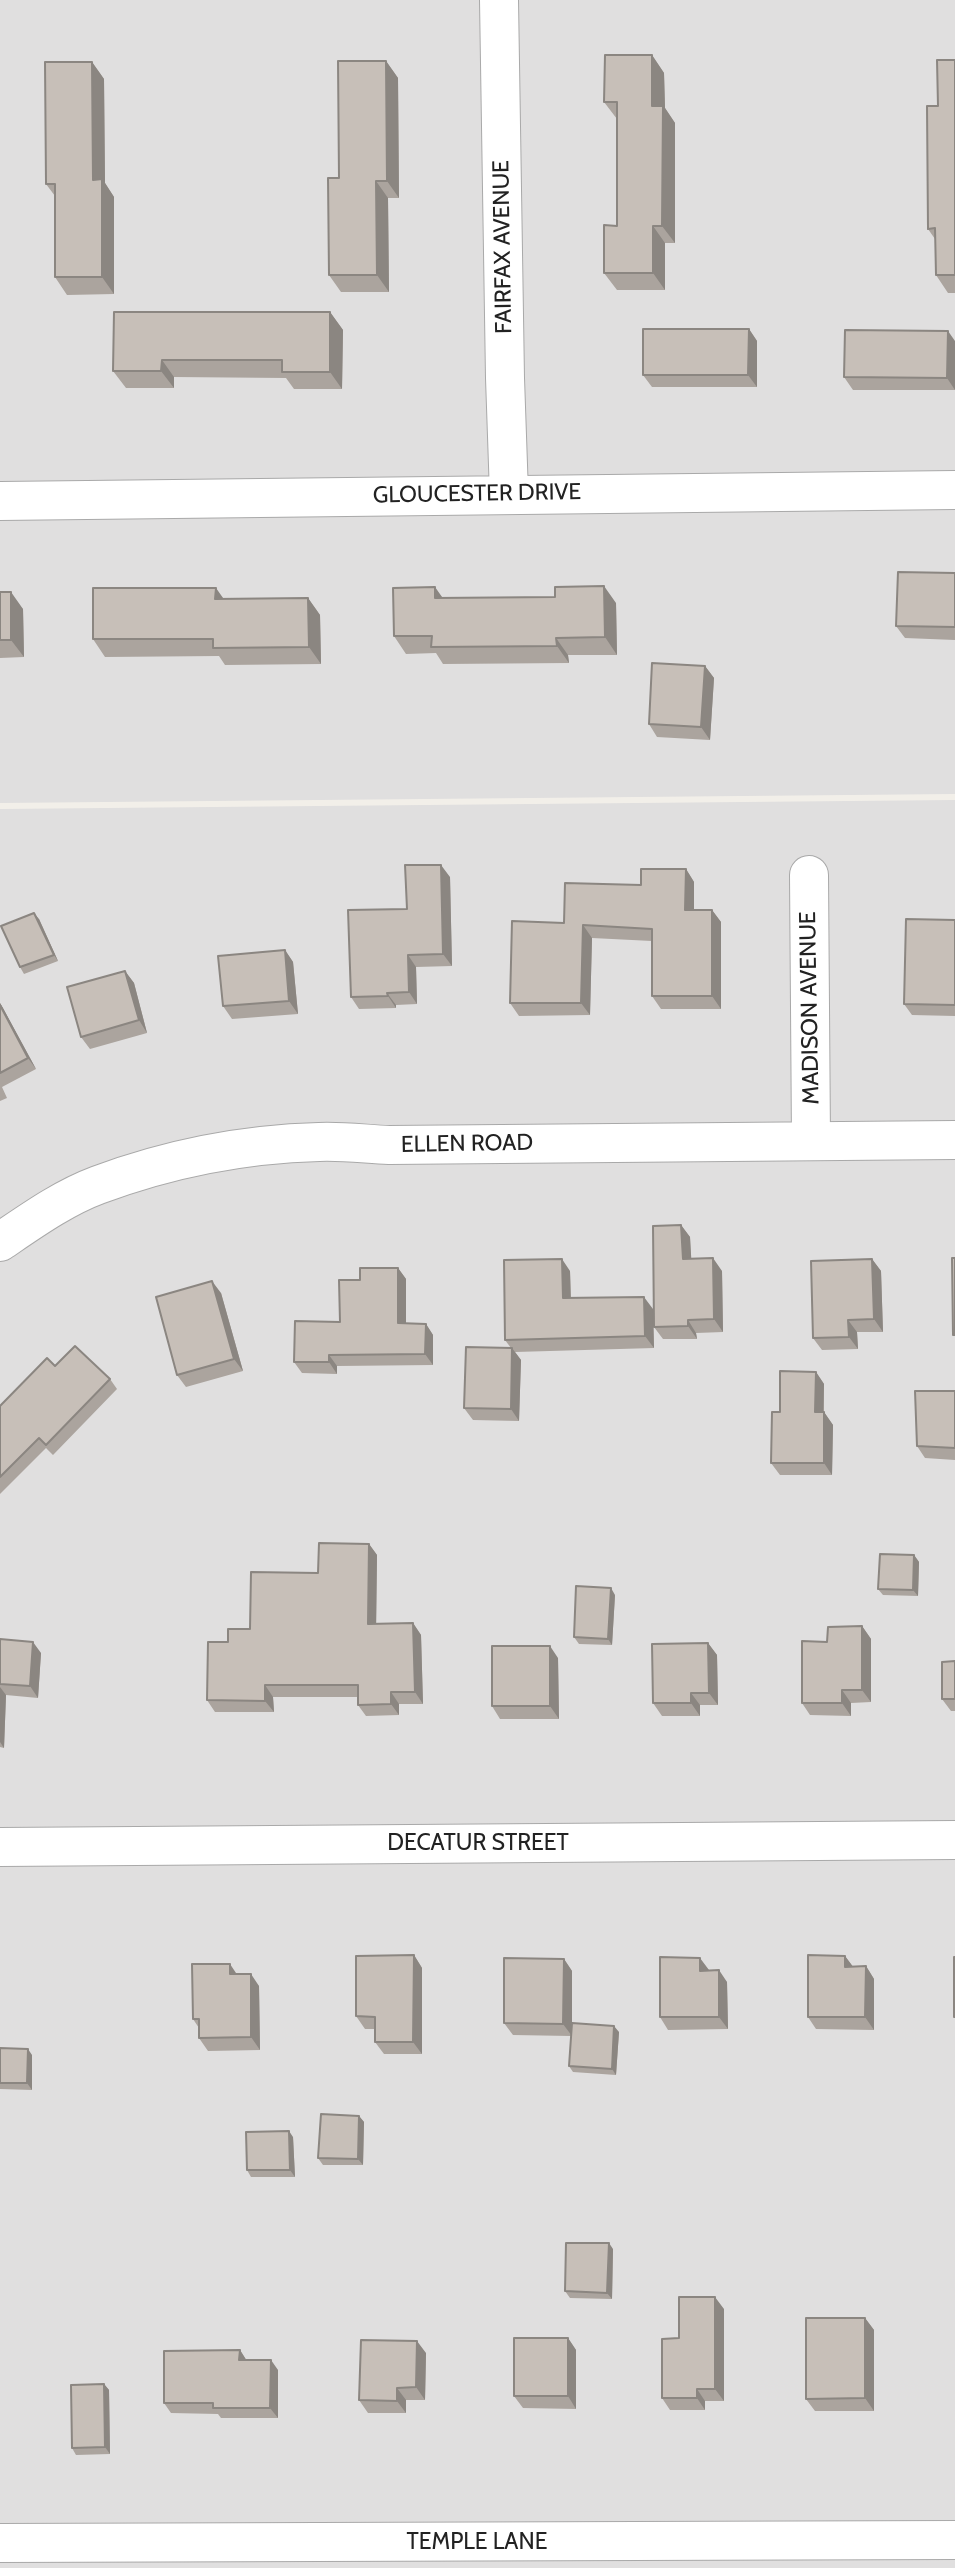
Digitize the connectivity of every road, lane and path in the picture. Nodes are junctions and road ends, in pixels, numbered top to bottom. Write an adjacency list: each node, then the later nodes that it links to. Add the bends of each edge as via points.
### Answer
1 (499, 0): 3 (street, FAIRFAX AVENUE)
2 (955, 490): 3 (street, GLOUCESTER DRIVE)
3 (509, 494): 4 (street, GLOUCESTER DRIVE)
4 (0, 501)
5 (809, 876): 6 (street, MADISON AVENUE)
6 (811, 1140): 7 (street, ELLEN ROAD); 8 (street, ELLEN ROAD, via 320,1142 252,1147 184,1159 96,1186 46,1211)
7 (955, 1140)
8 (0, 1242)
9 (955, 1840): 10 (street, DECATUR STREET)
10 (0, 1847)
11 (955, 2540): 12 (street, TEMPLE LANE)
12 (0, 2543)

